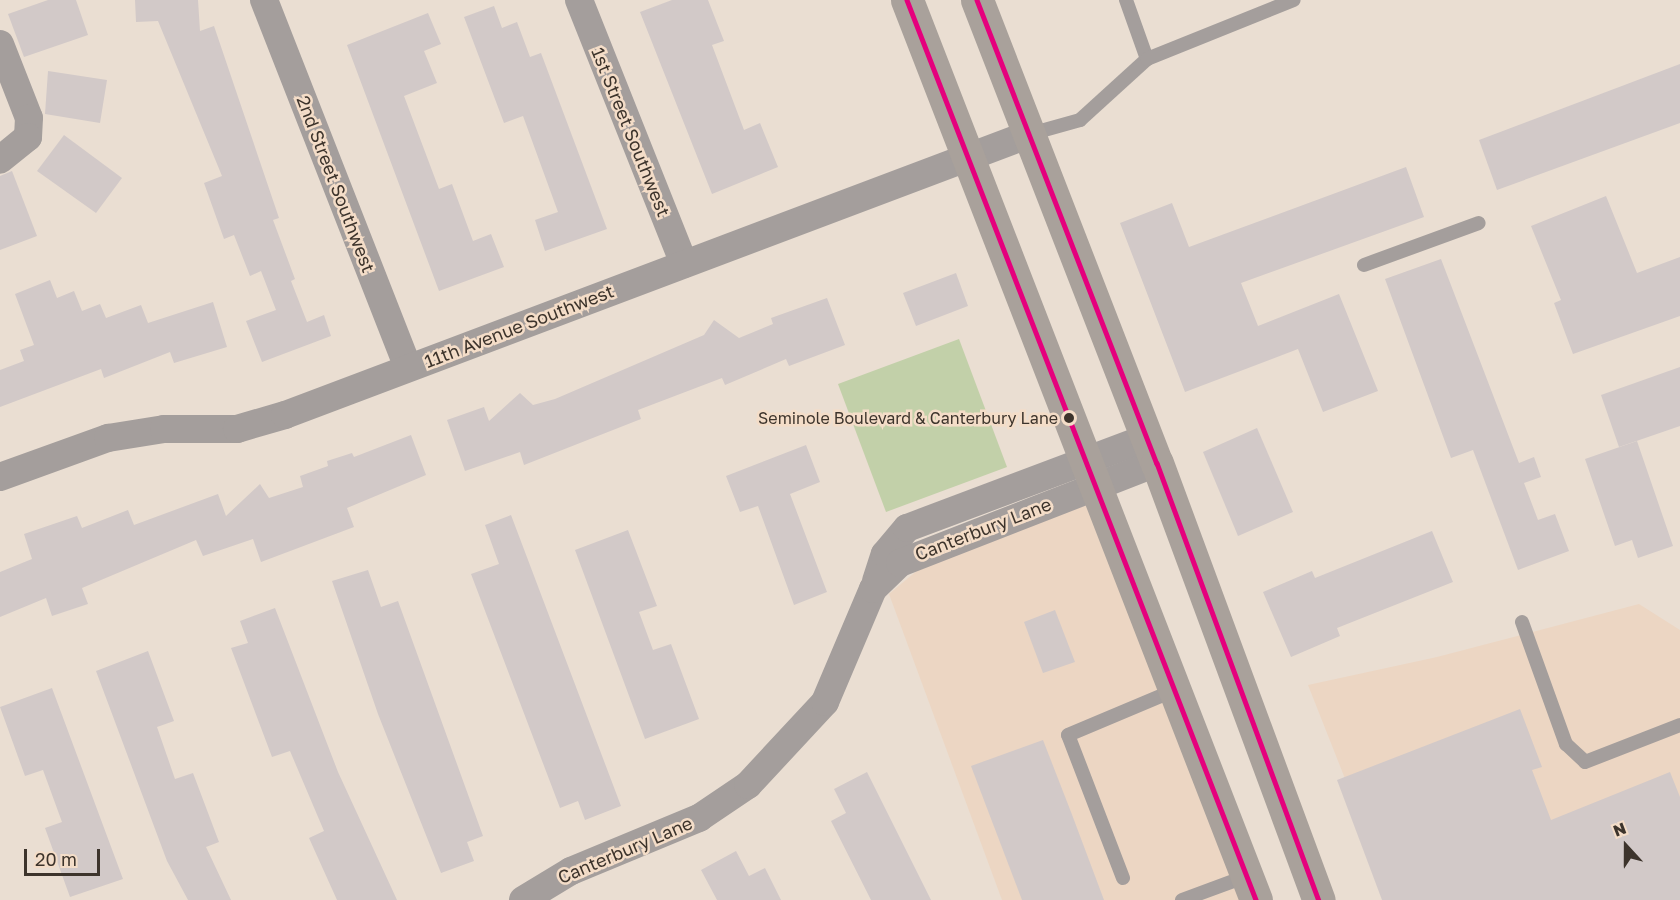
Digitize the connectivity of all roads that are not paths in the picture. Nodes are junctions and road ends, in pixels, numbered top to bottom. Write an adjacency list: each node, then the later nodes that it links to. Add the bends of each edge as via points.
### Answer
1 (264, 0): 16 (street, 2nd Street Southwest)
2 (579, 0): 14 (street, 1st Street Southwest)
3 (907, 0): 11 (main road)
4 (977, 0): 10 (main road)
5 (1126, 0): 9 (lane)
6 (1293, 0): 7 (lane)
7 (1276, 3): 9 (lane)
8 (0, 44): 12 (street, via 29,118 28,136)
9 (1147, 59): 10 (lane, via 1080,120)
10 (1030, 134): 11 (street, 11th Avenue Southwest); 17 (main road)
11 (969, 156): 14 (street, 11th Avenue Southwest); 18 (main road)
12 (0, 160)
13 (1479, 224): 15 (lane)
14 (684, 264): 16 (street, 11th Avenue Southwest)
15 (1364, 265)
16 (408, 369): 19 (street, 11th Avenue Southwest, via 260,424 216,430 141,431 108,438)
17 (1152, 450): 18 (street, Canterbury Lane); 27 (main road)
18 (1092, 473): 21 (main road); 25 (street, Canterbury Lane, via 907,528 885,554 825,702 748,785 699,818 571,871)
19 (0, 477)
20 (1522, 622): 22 (lane, via 1566,744 1585,762)
21 (1175, 690): 23 (lane, via 1068,735); 24 (main road)
22 (1680, 725)
23 (1123, 878)
24 (1251, 888): 26 (lane)
25 (523, 900)
26 (1182, 900)
27 (1319, 900)

